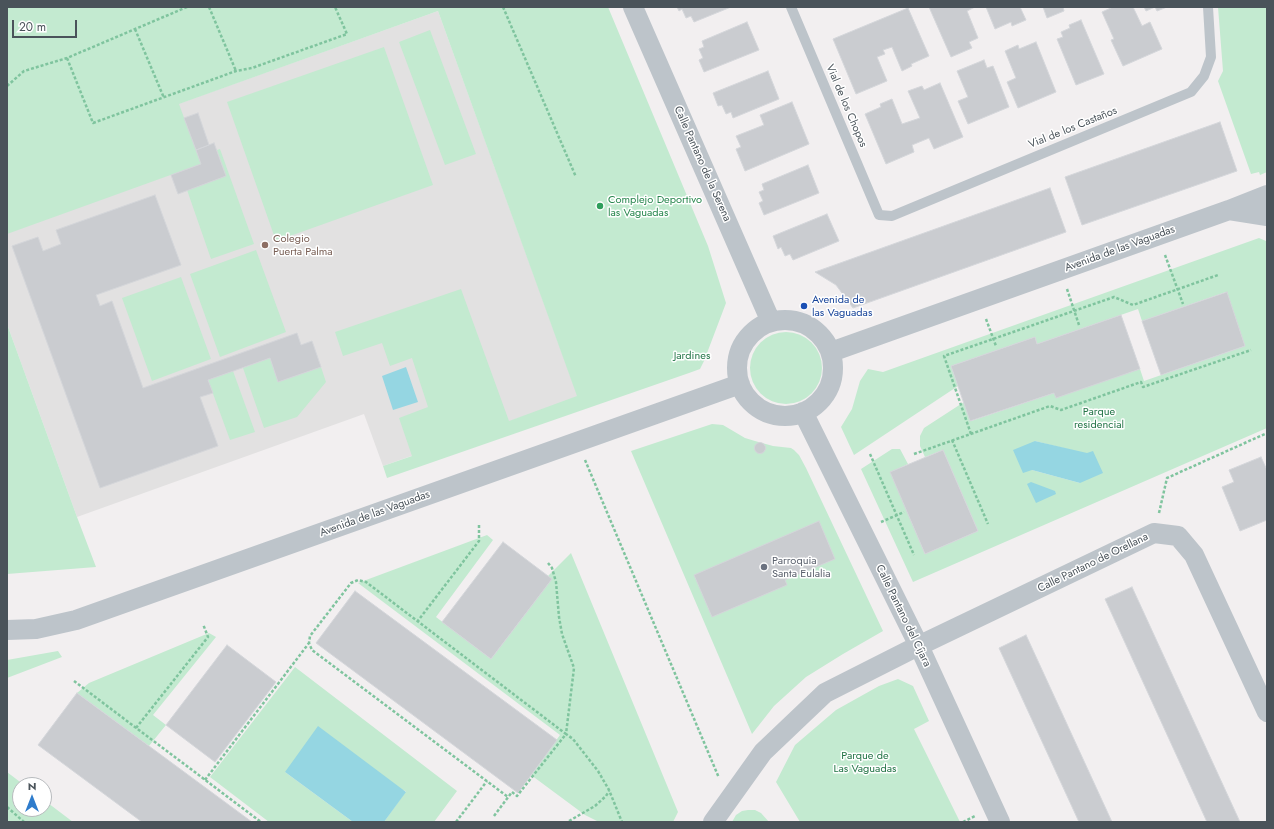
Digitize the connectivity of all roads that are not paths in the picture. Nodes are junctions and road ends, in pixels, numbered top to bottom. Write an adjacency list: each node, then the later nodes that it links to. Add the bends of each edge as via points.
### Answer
1 (633, 7): 8 (street, Calle Pantano de la Serena)
2 (791, 7): 6 (lane, Vial de los Chopos)
3 (1208, 7): 6 (lane, Vial de los Castaños, via 1210,57 1204,76 1191,92 892,216)
4 (1267, 195): 5 (street, Avenida de las Vaguadas)
5 (1229, 210): 7 (street, Avenida de las Vaguadas); 9 (street, Avenida de las Vaguadas)
6 (878, 215)
7 (1267, 216)
8 (771, 322): 9 (street, via 800,322 813,328 824,339); 10 (street, via 757,329 746,340 739,354 737,369)
9 (831, 352): 11 (street, via 832,381 826,394 816,405)
10 (740, 384): 11 (street, via 747,397 758,408 788,416); 12 (street, Avenida de las Vaguadas, via 76,620 36,629)
11 (803, 412): 13 (street, Calle Pantano del Cíjara)
12 (7, 630)
13 (919, 646): 14 (street, Calle Pantano de Orellana, via 1154,533 1178,536 1194,556); 15 (street, Calle Pantano de Orellana, via 825,693 763,752); 16 (street, Calle Pantano del Cíjara)
14 (1267, 712)
15 (713, 822)
16 (1000, 822)

